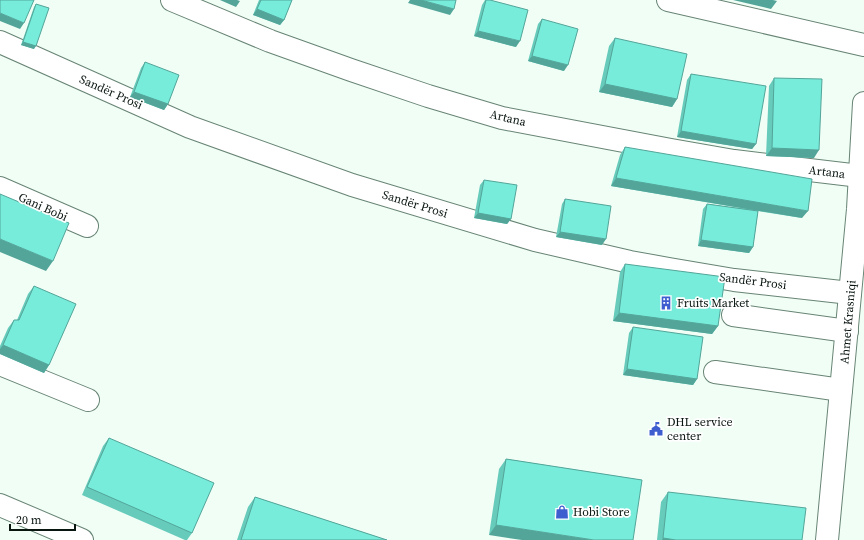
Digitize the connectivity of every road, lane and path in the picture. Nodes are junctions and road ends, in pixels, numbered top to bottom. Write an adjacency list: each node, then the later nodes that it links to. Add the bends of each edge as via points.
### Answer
1 (172, 0): 6 (street, Artana, via 270,41 351,70 502,118 734,161)
2 (668, 0): 4 (street)
3 (0, 42): 9 (street, Sandër Prosi, via 190,127 352,184 535,240 630,262 734,280)
4 (864, 45)
5 (864, 103): 6 (street, Ahmet Krasniqi)
6 (860, 176): 9 (street, Ahmet Krasniqi)
7 (0, 188): 8 (street, Gani Bobi)
8 (86, 226)
9 (850, 293): 11 (street, Ahmet Krasniqi)
10 (733, 316): 11 (street)
11 (847, 331): 14 (street, Ahmet Krasniqi)
12 (0, 364): 15 (street)
13 (715, 372): 14 (street)
14 (841, 390): 18 (street, Ahmet Krasniqi)
15 (88, 400)
16 (0, 505): 17 (street)
17 (82, 540)
18 (827, 540)

